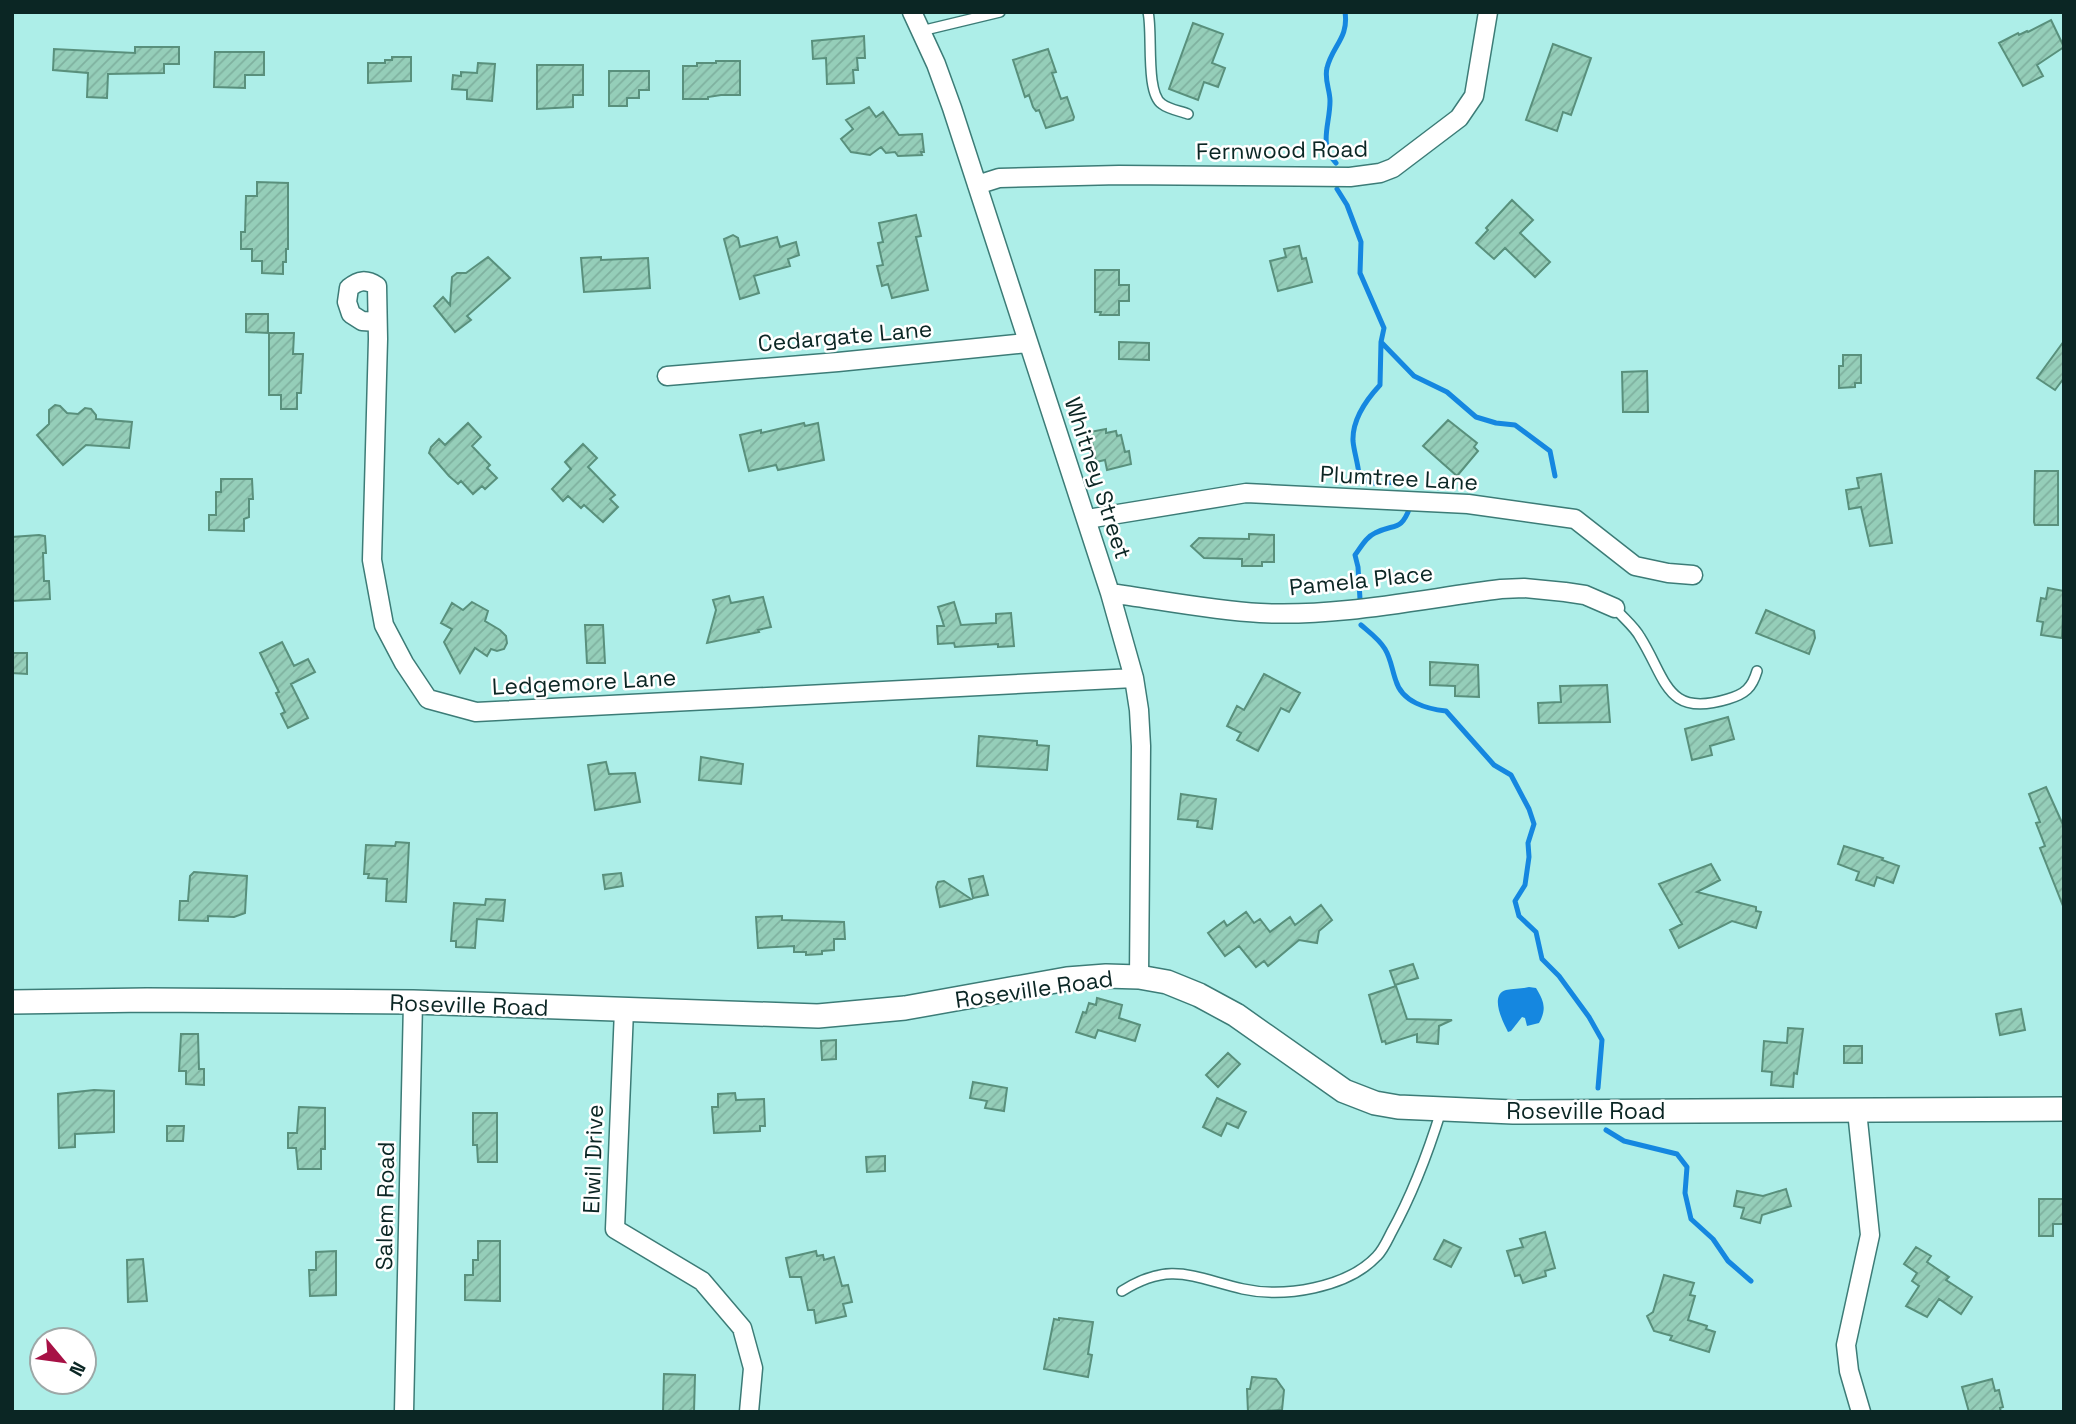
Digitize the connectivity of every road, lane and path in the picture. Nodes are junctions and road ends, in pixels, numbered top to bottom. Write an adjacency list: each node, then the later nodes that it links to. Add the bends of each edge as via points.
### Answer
1 (912, 12): 5 (street, Whitney Street)
2 (1000, 12): 5 (lane)
3 (1148, 12): 6 (lane, via 1157,99)
4 (1488, 12): 7 (street, Fernwood Road, via 1468,108 1444,132 1380,173 1350,177 999,178)
5 (921, 31): 7 (street, Whitney Street)
6 (1188, 114)
7 (977, 185): 9 (street, Whitney Street)
8 (377, 322): 16 (street, Ledgemore Lane, via 372,560 384,625 428,699 476,712)
9 (1027, 343): 10 (street, Cedargate Lane); 11 (street, Whitney Street)
10 (667, 376)
11 (1087, 519): 12 (street, Plumtree Lane, via 1247,494 1468,504 1575,519 1635,566); 13 (street, Whitney Street)
12 (1693, 575)
13 (1110, 593): 14 (street, Pamela Place, via 1259,613 1293,613 1524,588 1585,595); 16 (street, Whitney Street)
14 (1615, 608): 15 (lane, via 1639,634 1672,693 1682,701 1698,706 1740,696 1752,687)
15 (1757, 671)
16 (1134, 678): 17 (street, Whitney Street, via 1141,747)
17 (1139, 977): 20 (street, Roseville Road, via 1068,979 855,1014); 22 (street, Roseville Road, via 1188,990 1236,1014 1344,1091 1376,1103)
18 (12, 1002): 19 (street, Roseville Road)
19 (413, 1002): 20 (street, Roseville Road); 25 (street, Salem Road)
20 (624, 1010): 26 (street, Elwil Drive, via 615,1229 702,1281 742,1328 753,1368)
21 (2064, 1109): 23 (street, Roseville Road)
22 (1441, 1111): 23 (street, Roseville Road); 24 (lane, via 1427,1155 1378,1256 1348,1278 1294,1292 1246,1289 1168,1272 1141,1279)
23 (1857, 1111): 27 (street, via 1870,1235 1846,1345)
24 (1122, 1291)
25 (404, 1412)
26 (750, 1412)
27 (1861, 1412)

